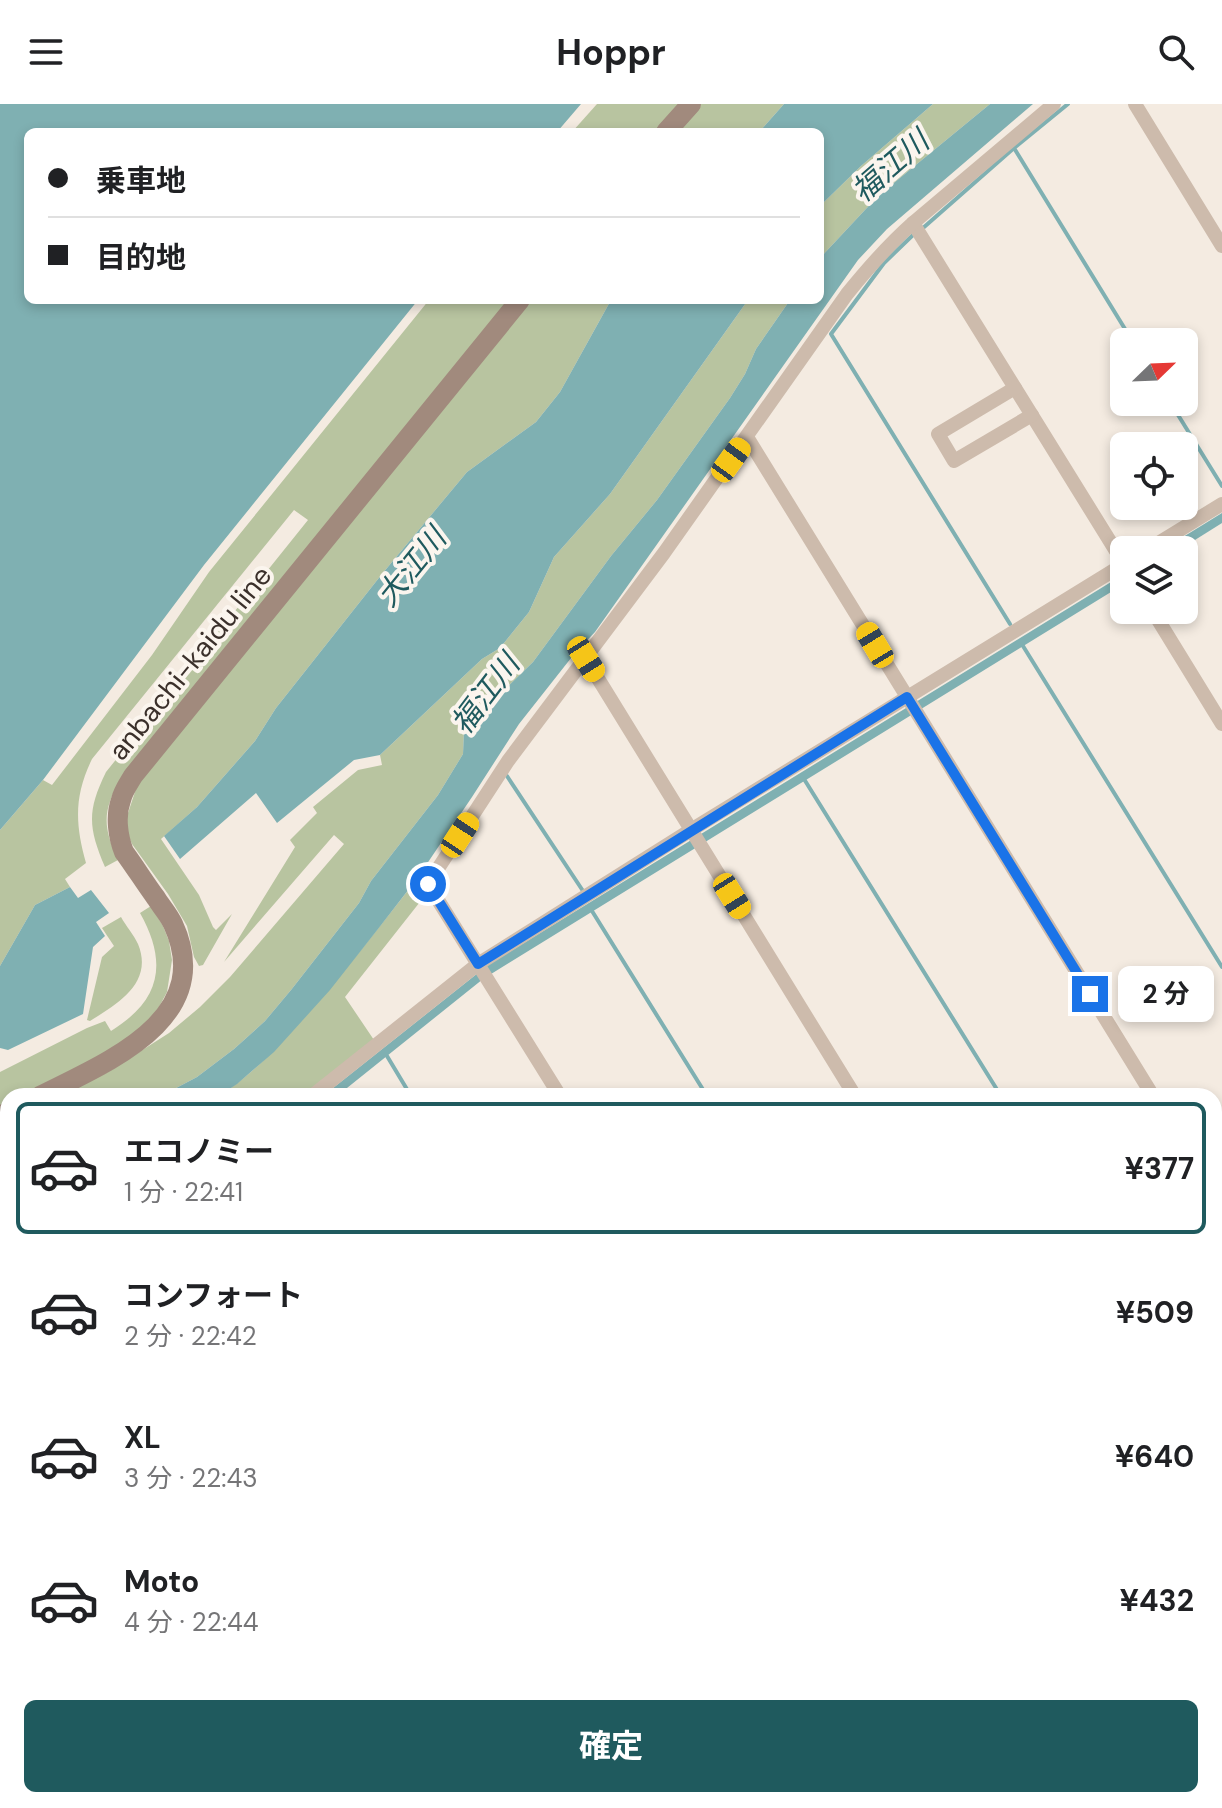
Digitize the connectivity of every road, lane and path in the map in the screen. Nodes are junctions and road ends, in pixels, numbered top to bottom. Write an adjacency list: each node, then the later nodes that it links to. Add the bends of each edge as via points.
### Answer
1 (691, 104): 4 (main road)
2 (1054, 104): 5 (street)
3 (1135, 104): 6 (street)
4 (670, 128)
5 (913, 223): 8 (street); 10 (street, via 847,294)
6 (1222, 246)
7 (517, 304): 21 (main road, anbachi-kaidu line, via 133,776 120,800 120,841 172,922 183,964 179,993 163,1020 140,1039)
8 (1015, 388): 9 (street); 9 (street, via 938,434 954,461)
9 (1032, 415): 13 (street)
10 (747, 437): 16 (street); 17 (street)
11 (1222, 504): 12 (street)
12 (1170, 536)
13 (1110, 541)
14 (1110, 573): 17 (street)
15 (1161, 624): 18 (street)
16 (586, 659): 19 (street); 20 (street, via 508,761 428,884)
17 (911, 705): 19 (street); 25 (street)
18 (1222, 724)
19 (695, 837): 20 (street); 24 (street)
20 (482, 970): 22 (street); 23 (street)
21 (56, 1088)
22 (323, 1088)
23 (555, 1088)
24 (850, 1088)
25 (1148, 1088)

